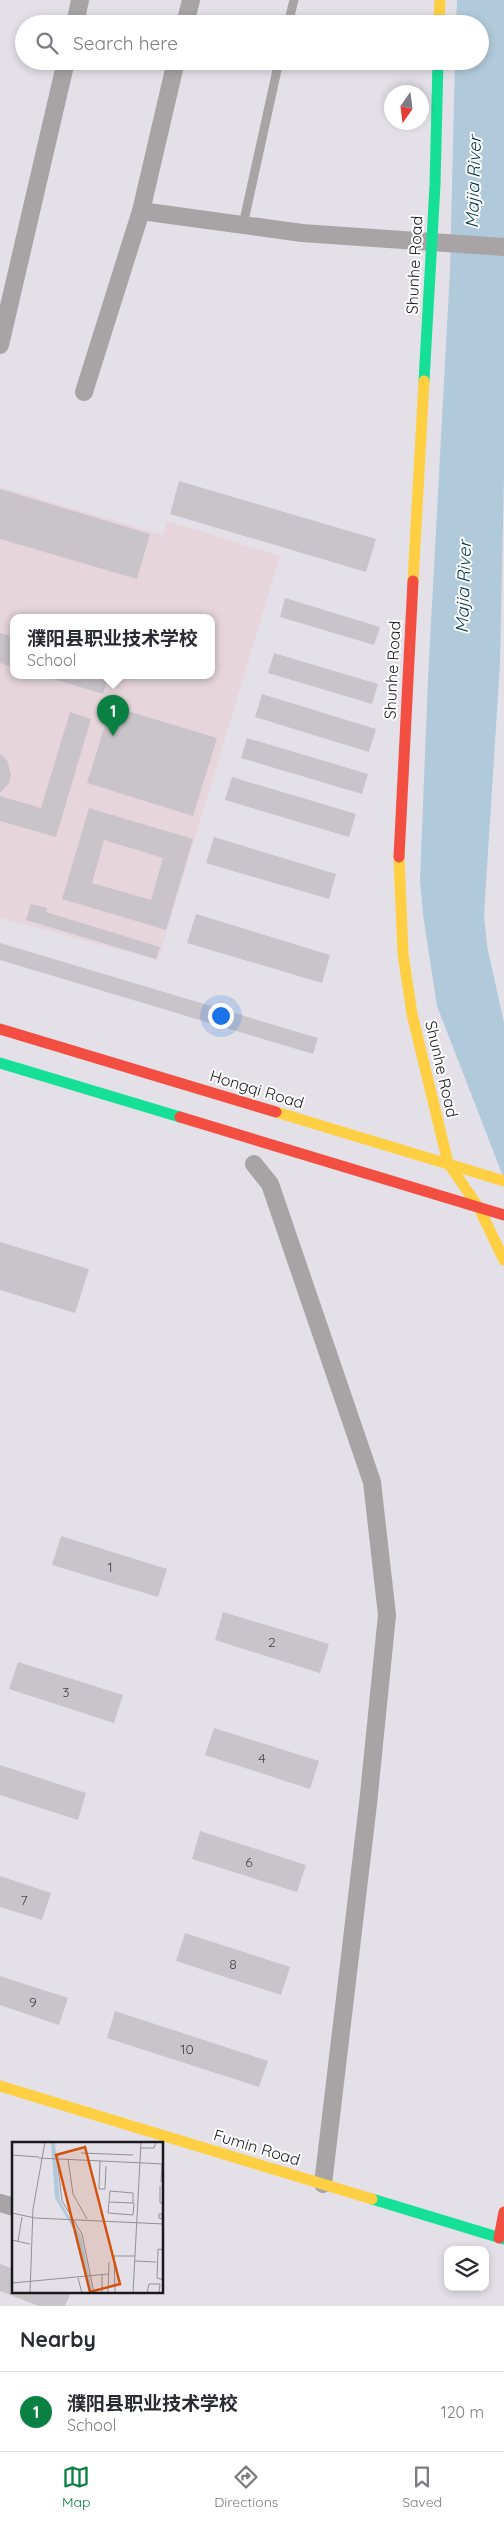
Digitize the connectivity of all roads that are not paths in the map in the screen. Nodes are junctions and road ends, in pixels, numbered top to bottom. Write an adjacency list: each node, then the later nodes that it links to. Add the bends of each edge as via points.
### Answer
1 (80, 0): 5 (street)
2 (191, 0): 6 (street)
3 (294, 0): 7 (lane)
4 (440, 0): 8 (street)
5 (77, 15)
6 (187, 15)
7 (290, 15)
8 (439, 15)
9 (64, 70): 17 (street)
10 (174, 70): 13 (street)
11 (277, 70): 14 (lane)
12 (438, 70): 15 (street, Shunhe Road)
13 (141, 211): 14 (street); 18 (street)
14 (243, 225): 15 (street, via 302,233)
15 (434, 242): 16 (street); 24 (street, Shunhe Road, via 399,830 400,900 403,954 412,1014)
16 (504, 247)
17 (0, 345)
18 (84, 392)
19 (0, 1029): 20 (street, Hongqi Road)
20 (79, 1061): 22 (street); 24 (street, Hongqi Road)
21 (0, 1063): 22 (street)
22 (72, 1085): 26 (street)
23 (254, 1164): 30 (street, via 270,1184 372,1482 388,1615)
24 (448, 1164): 25 (street, Hongqi Road); 26 (street, Shunhe Road)
25 (499, 1179)
26 (479, 1208): 27 (street); 28 (street, Shunhe Road)
27 (503, 1214)
28 (504, 1260)
29 (0, 2086): 30 (street, Fumin Road)
30 (323, 2184): 32 (street, Fumin Road)
31 (504, 2212): 32 (street)
32 (502, 2238)

